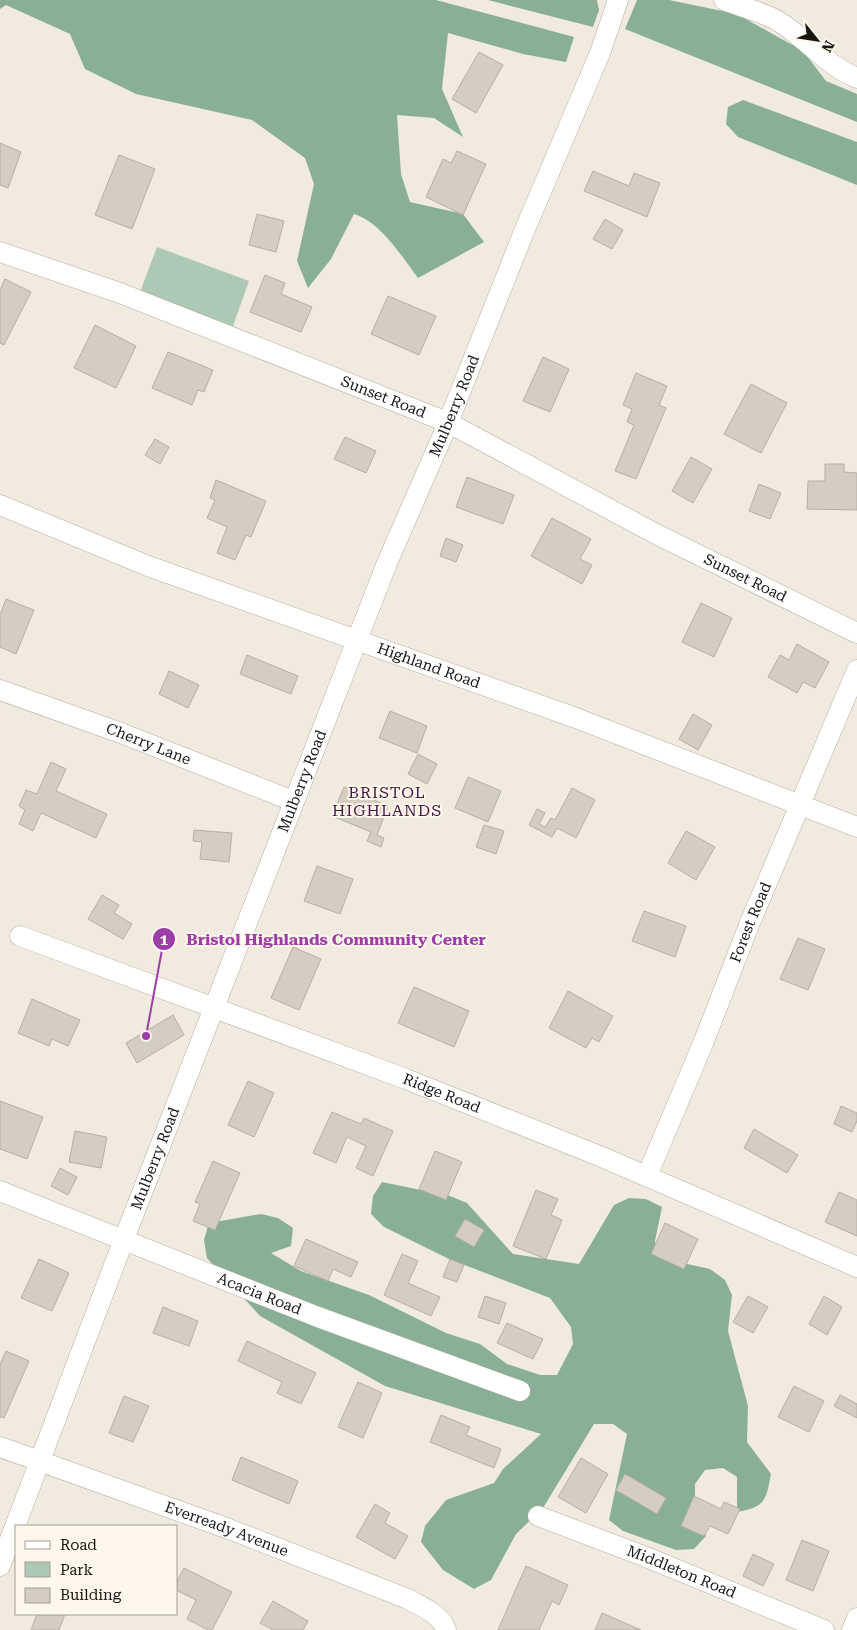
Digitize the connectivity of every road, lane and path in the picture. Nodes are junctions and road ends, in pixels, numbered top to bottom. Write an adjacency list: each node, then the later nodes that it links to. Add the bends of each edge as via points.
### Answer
1 (618, 0): 5 (street, Mulberry Road, via 600,53)
2 (724, 0): 3 (street, via 777,21 837,68)
3 (857, 78)
4 (0, 252): 5 (street, Sunset Road, via 120,293)
5 (447, 422): 7 (street, Sunset Road, via 656,534); 8 (street, Mulberry Road)
6 (0, 505): 8 (street, Highland Road, via 148,566)
7 (857, 633)
8 (357, 640): 11 (street, Mulberry Road); 12 (street, Highland Road, via 576,718)
9 (857, 670): 12 (street, Forest Road)
10 (0, 690): 11 (street, Cherry Lane)
11 (294, 801): 15 (street, Mulberry Road)
12 (800, 805): 13 (street, Highland Road); 16 (street, Forest Road)
13 (857, 827)
14 (20, 936): 15 (street, Ridge Road)
15 (214, 1008): 16 (street, Ridge Road, via 406,1079); 18 (street, Mulberry Road)
16 (647, 1176): 19 (street, Ridge Road)
17 (0, 1190): 18 (street, Acacia Road)
18 (124, 1239): 20 (street, Acacia Road, via 318,1317); 22 (street, Mulberry Road)
19 (857, 1267)
20 (520, 1391)
21 (0, 1447): 22 (street, Everready Avenue)
22 (40, 1462): 24 (street, Mulberry Road); 28 (street, Everready Avenue, via 229,1529 408,1599 433,1613)
23 (538, 1516): 29 (street, Middleton Road)
24 (16, 1525)
25 (15, 1527): 26 (street, Mulberry Road)
26 (0, 1566)
27 (857, 1618): 30 (street)
28 (445, 1629)
29 (824, 1630)
30 (852, 1630)

